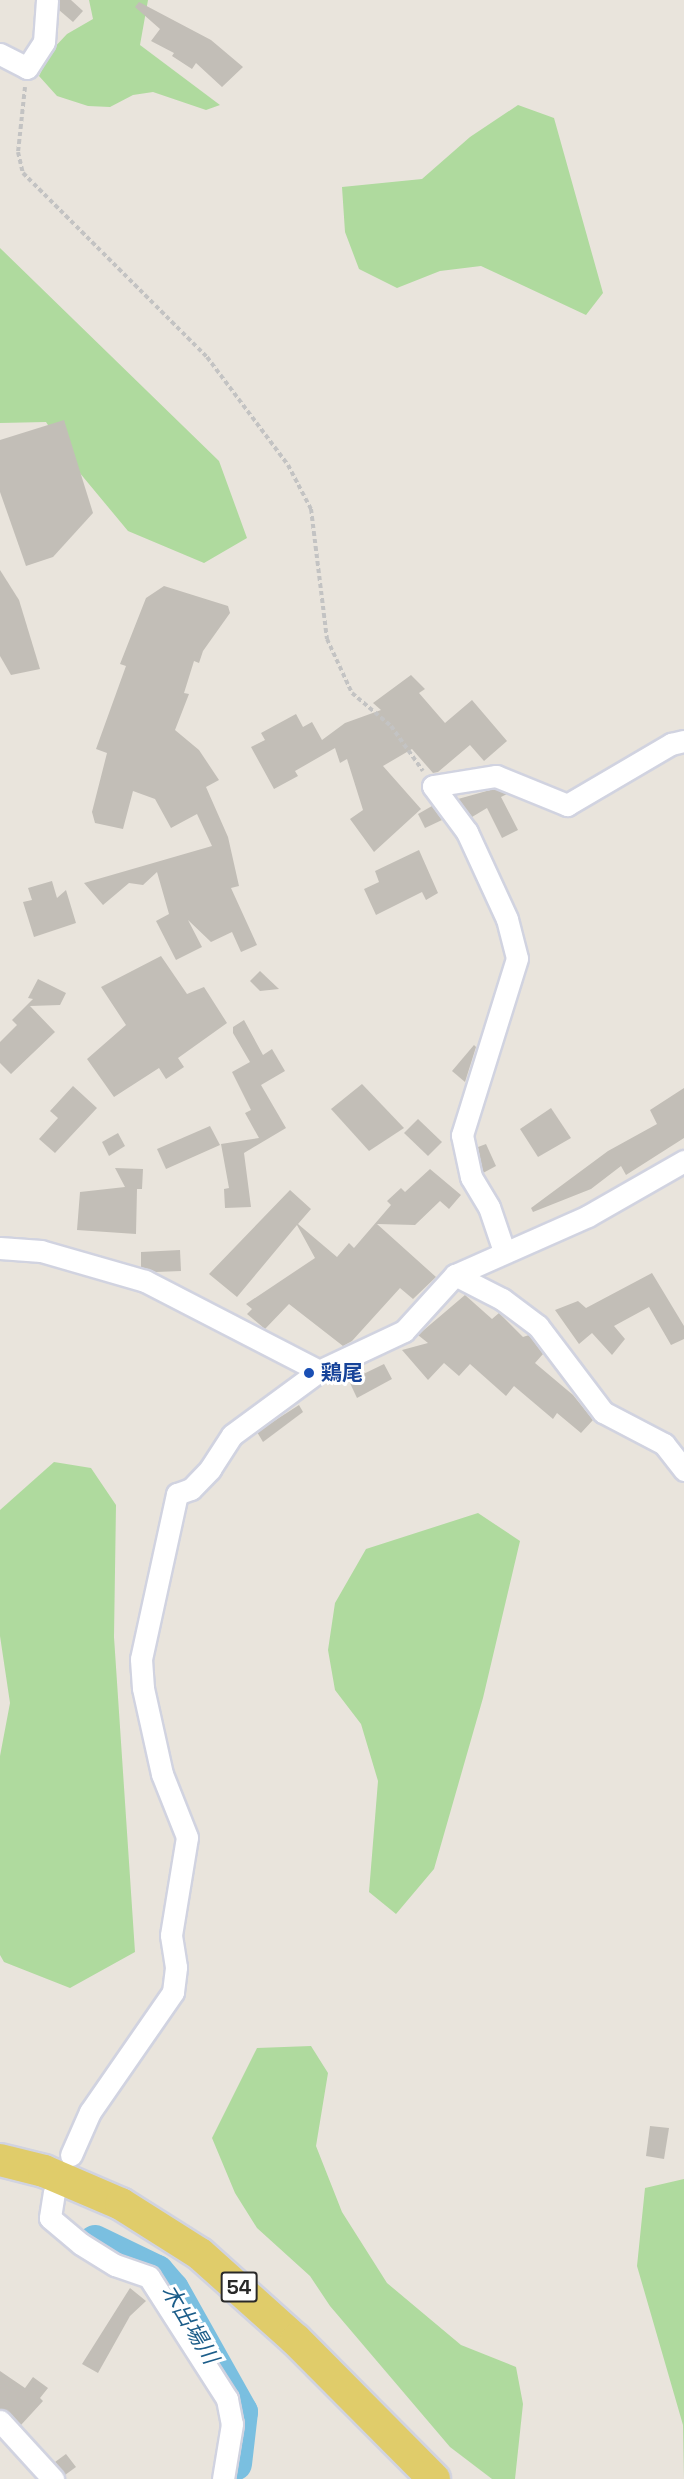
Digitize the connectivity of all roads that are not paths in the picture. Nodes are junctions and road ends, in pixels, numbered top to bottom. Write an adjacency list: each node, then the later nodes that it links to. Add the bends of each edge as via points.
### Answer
1 (47, 0): 2 (street, via 44,42 27,68)
2 (0, 54)
3 (684, 741): 6 (street, via 671,744 567,805 496,776 433,786 467,832 507,920 517,958 462,1135 471,1177 489,1207)
4 (684, 1161): 6 (street, via 588,1216)
5 (0, 1248): 8 (street, via 41,1251 146,1281)
6 (504, 1251): 7 (street)
7 (455, 1275): 8 (street, via 404,1330); 9 (street, via 502,1299 538,1326 603,1412 664,1444)
8 (320, 1371): 10 (street, via 232,1435 210,1469 191,1489 177,1494 141,1659 143,1688 162,1774 187,1837 171,1935 176,1967 173,1992 90,2112)
9 (684, 1470)
10 (71, 2155)
11 (0, 2160): 16 (main road, 54, via 44,2171 121,2204 200,2254 296,2340)
12 (54, 2192): 15 (street, via 50,2218 115,2265 148,2277 227,2399 232,2424)
13 (0, 2421): 14 (street)
14 (53, 2479)
15 (223, 2479)
16 (434, 2479)

